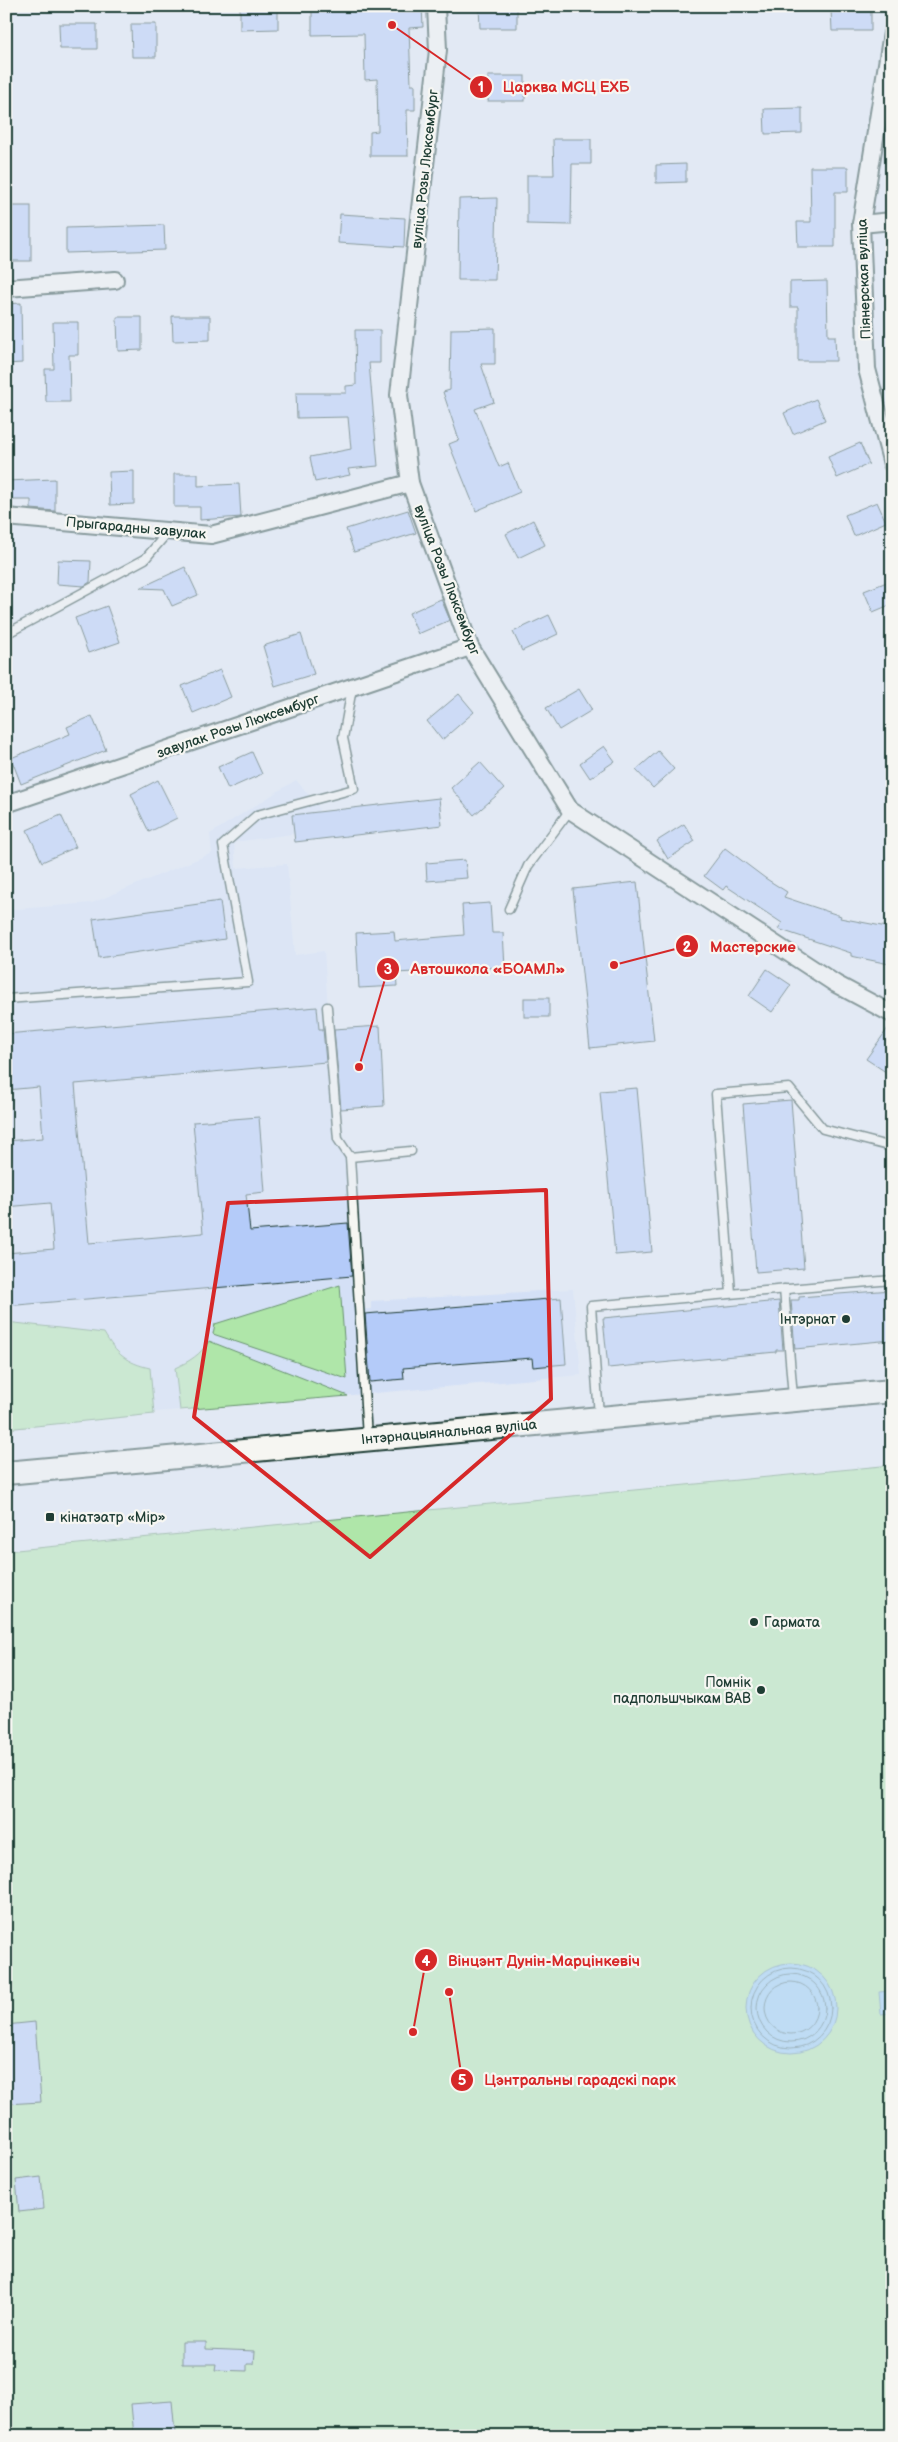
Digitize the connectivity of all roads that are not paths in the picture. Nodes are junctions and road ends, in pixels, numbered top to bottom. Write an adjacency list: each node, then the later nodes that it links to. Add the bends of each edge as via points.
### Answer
1 (436, 6): 8 (street, вуліца Розы Люксембург, via 438,50 399,395)
2 (892, 33): 4 (street, Піянерская вуліца)
3 (892, 221): 4 (street)
4 (861, 224): 7 (street, Піянерская вуліца, via 867,369)
5 (115, 280): 6 (street)
6 (6, 288)
7 (892, 464)
8 (410, 483): 10 (street, Прыгарадны завулак, via 212,534); 12 (street, вуліца Розы Люксембург)
9 (6, 517): 10 (street, Прыгарадны завулак)
10 (169, 531): 11 (lane, via 145,560)
11 (6, 634)
12 (470, 647): 13 (street, завулак Розы Люксембург); 15 (street, вуліца Розы Люксембург)
13 (352, 688): 14 (street, завулак Розы Люксембург); 17 (lane, via 343,738 354,789 257,815 223,845 248,982)
14 (6, 804)
15 (570, 810): 16 (lane, via 528,866); 19 (street, вуліца Розы Люксембург, via 836,984)
16 (509, 909)
17 (6, 1000)
18 (327, 1007): 22 (lane, via 338,1139)
19 (892, 1014)
20 (892, 1147): 25 (lane, via 822,1129 789,1088 716,1094)
21 (411, 1151): 22 (lane)
22 (350, 1156): 29 (lane)
23 (892, 1280): 24 (lane)
24 (784, 1289): 25 (lane); 27 (lane)
25 (731, 1293): 28 (lane, via 590,1306)
26 (892, 1392): 27 (main road, Інтэрнацыянальная вуліца)
27 (793, 1400): 28 (main road, Інтэрнацыянальная вуліца)
28 (599, 1419): 29 (main road, Інтэрнацыянальная вуліца)
29 (367, 1440): 30 (main road, Інтэрнацыянальная вуліца)
30 (6, 1473)

